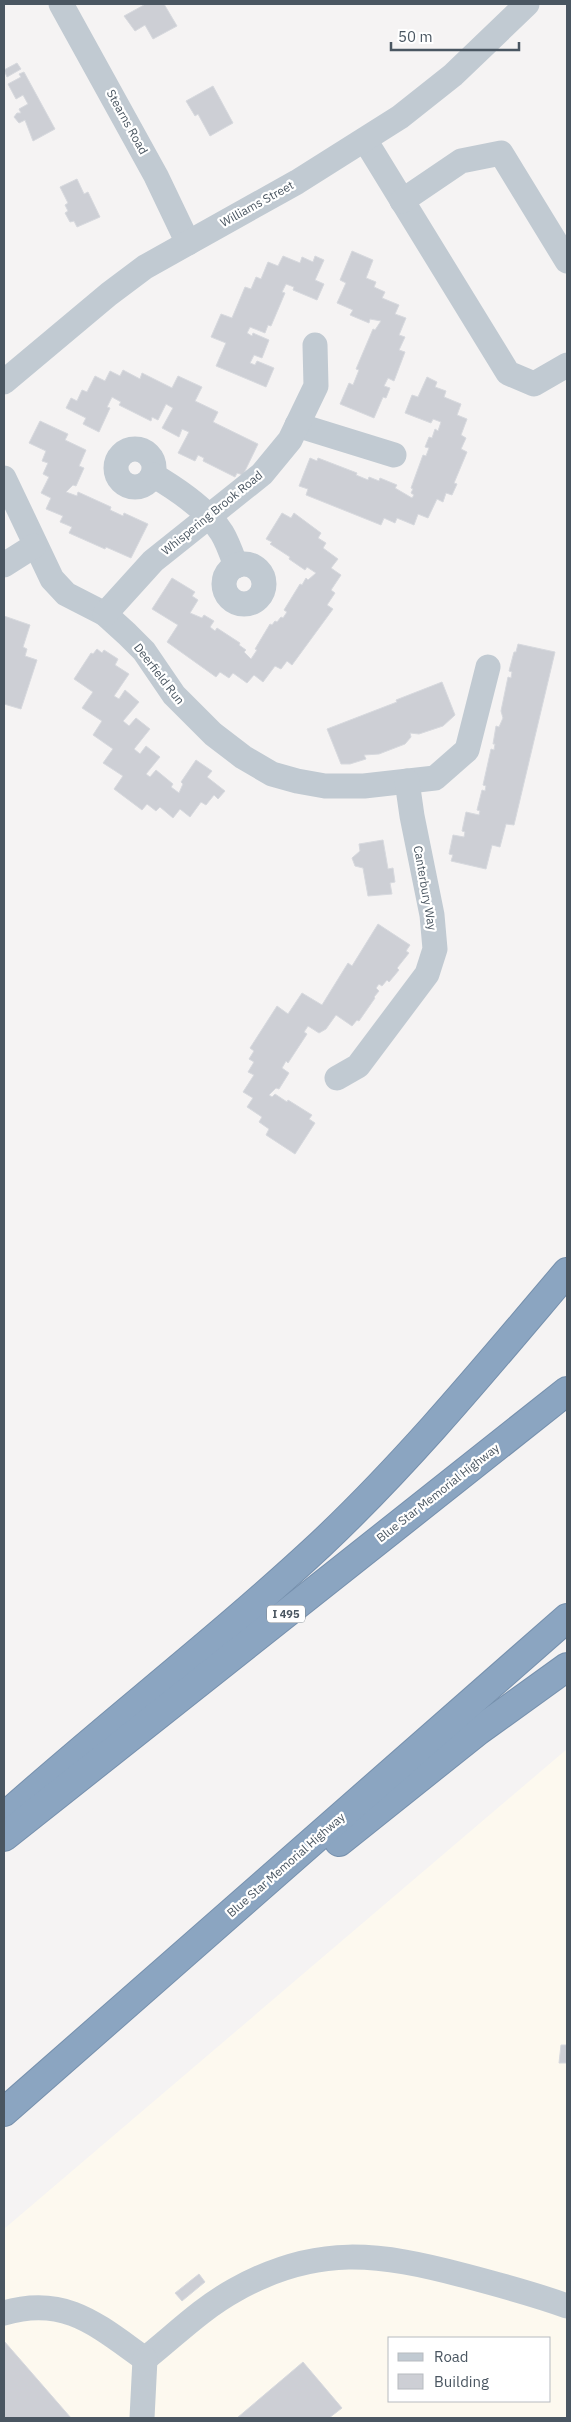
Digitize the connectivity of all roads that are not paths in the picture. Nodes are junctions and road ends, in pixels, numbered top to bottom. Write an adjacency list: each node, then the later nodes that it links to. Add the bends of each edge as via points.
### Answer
1 (61, 4): 5 (street, Stearns Road, via 156,176)
2 (527, 4): 3 (street, Williams Street, via 453,75)
3 (365, 140): 4 (street); 5 (street, Williams Street)
4 (402, 200): 6 (street, via 461,161 501,153); 8 (street, via 508,373 534,384)
5 (188, 243): 9 (street, Williams Street, via 145,267 109,294)
6 (567, 260)
7 (315, 345): 10 (street, Whispering Brook Road, via 316,386)
8 (567, 365)
9 (4, 382)
10 (297, 425): 11 (street); 14 (street, Whispering Brook Road, via 290,440 262,474)
11 (394, 455)
12 (152, 475): 14 (street, via 169,484)
13 (4, 478): 15 (street, Deerfield Run)
14 (208, 516): 17 (street, via 221,532); 18 (street, Whispering Brook Road, via 152,561)
15 (34, 546): 16 (street); 18 (street, Deerfield Run, via 52,578 66,594)
16 (4, 565)
17 (236, 566)
18 (105, 614): 20 (street, Deerfield Run, via 144,651 174,695 213,734 243,758 272,774 325,786)
19 (488, 667): 20 (street, Deerfield Run, via 467,750 435,778)
20 (407, 781): 21 (street, Canterbury Way, via 432,915 434,949 427,974 358,1066)
21 (337, 1078)
22 (567, 1272): 26 (highway, via 453,1405 322,1542)
23 (567, 1391): 27 (highway, Blue Star Memorial Highway / I 495)
24 (567, 1618): 28 (highway, Blue Star Memorial Highway)
25 (567, 1667): 28 (highway, via 471,1737)
26 (4, 1816)
27 (4, 1837)
28 (41, 2080): 29 (highway, Blue Star Memorial Highway)
29 (4, 2112)
30 (567, 2306): 32 (street, via 402,2260 362,2256 326,2259 279,2270 232,2291)
31 (4, 2313): 32 (street, via 41,2307 72,2312 89,2320)
32 (144, 2359): 33 (street)
33 (142, 2418)

